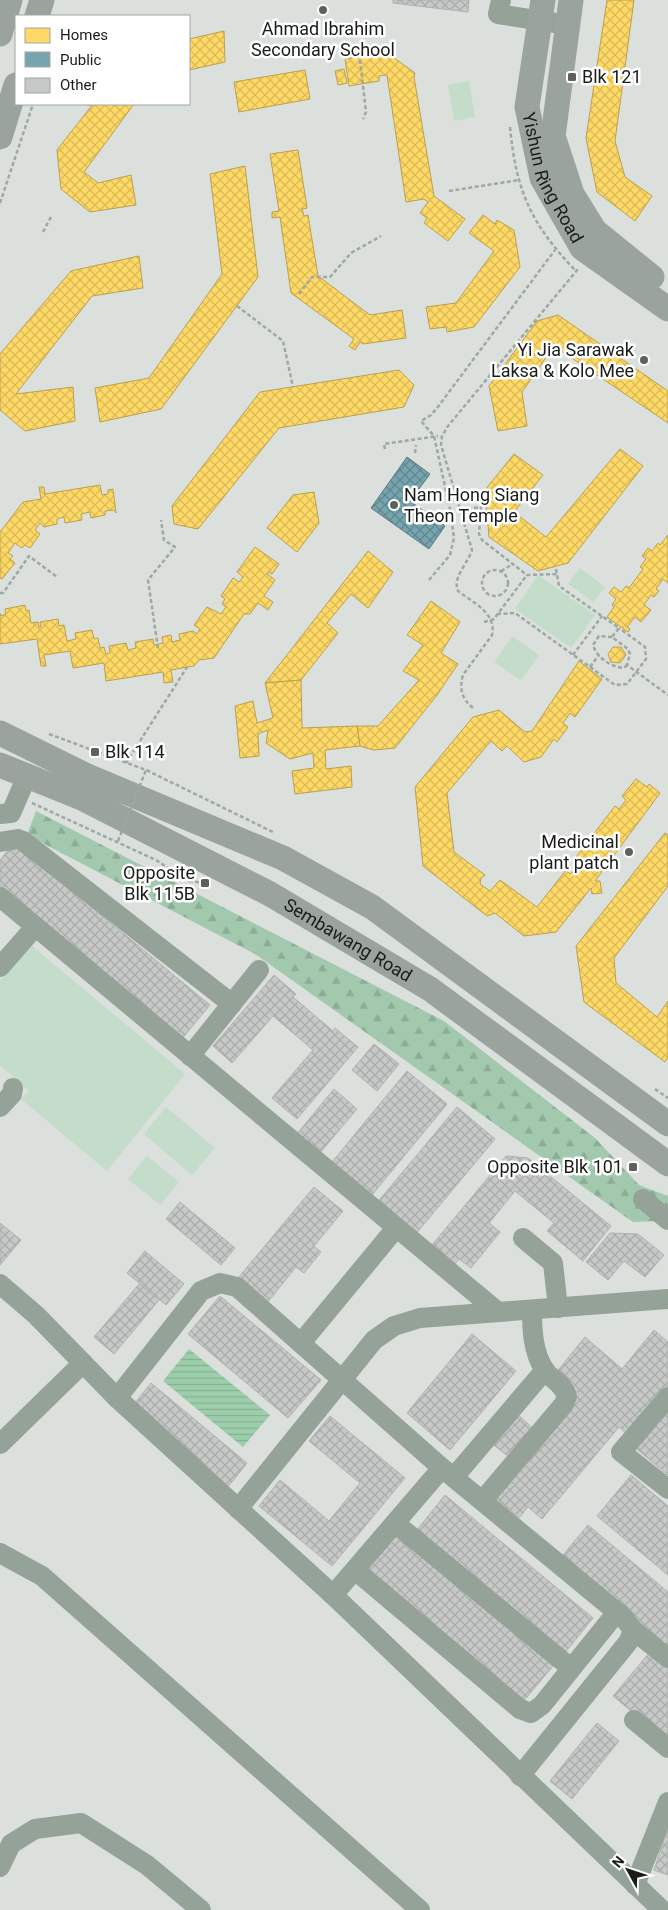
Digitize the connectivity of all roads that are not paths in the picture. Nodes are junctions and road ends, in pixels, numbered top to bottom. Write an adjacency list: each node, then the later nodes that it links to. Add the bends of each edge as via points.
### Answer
1 (10, 0): 8 (main road)
2 (42, 0): 6 (main road)
3 (500, 0): 5 (lane, via 498,14)
4 (571, 0): 7 (main road, Yishun Ring Road)
5 (542, 10): 7 (lane); 12 (main road, Yishun Ring Road, via 527,107 542,178 582,248)
6 (37, 15)
7 (568, 25): 11 (main road, Yishun Ring Road, via 553,136 572,194 595,231)
8 (0, 34)
9 (15, 87): 10 (main road)
10 (0, 137)
11 (668, 289)
12 (668, 309)
13 (0, 733): 26 (main road, Sembawang Road, via 85,775 283,858 372,908)
14 (0, 765): 15 (main road, Sembawang Road)
15 (22, 786): 16 (lane, via 11,812); 27 (main road, Sembawang Road, via 84,799 270,894 430,989)
16 (0, 814)
17 (0, 842): 22 (lane, via 23,841)
18 (0, 897): 19 (lane)
19 (35, 928): 20 (lane); 23 (lane)
20 (0, 967)
21 (259, 970): 22 (lane)
22 (232, 1004): 23 (lane)
23 (190, 1056): 30 (lane)
24 (13, 1088): 25 (lane)
25 (0, 1108)
26 (668, 1124)
27 (668, 1164)
28 (643, 1199): 29 (lane)
29 (668, 1220)
30 (396, 1228): 36 (lane); 37 (lane)
31 (523, 1238): 34 (lane, via 553,1263)
32 (2, 1290): 38 (lane)
33 (668, 1299): 34 (lane)
34 (558, 1308): 35 (lane)
35 (532, 1311): 36 (lane); 39 (lane, via 532,1333)
36 (498, 1312): 40 (lane, via 420,1318 394,1326 374,1340)
37 (301, 1343): 40 (lane); 42 (lane, via 238,1287 220,1283 201,1291)
38 (83, 1363): 42 (lane); 43 (lane)
39 (545, 1370): 44 (lane); 46 (lane, via 563,1386 567,1396 564,1404)
40 (342, 1379): 44 (lane); 47 (lane)
41 (668, 1397): 45 (lane, via 621,1452)
42 (118, 1398): 47 (lane)
43 (0, 1444)
44 (448, 1472): 46 (lane); 48 (lane)
45 (668, 1490)
46 (483, 1500): 52 (lane)
47 (238, 1509): 51 (lane)
48 (395, 1523): 50 (lane); 55 (lane)
49 (0, 1553): 63 (lane, via 42,1576)
50 (355, 1570): 51 (lane); 55 (lane, via 520,1709 530,1713 542,1705)
51 (333, 1595): 58 (lane)
52 (617, 1612): 53 (lane); 55 (lane)
53 (633, 1630): 54 (lane); 58 (lane, via 629,1641)
54 (668, 1658)
55 (571, 1668)
56 (634, 1720): 57 (lane)
57 (668, 1748)
58 (520, 1776): 61 (lane)
59 (668, 1802): 61 (lane)
60 (0, 1867): 62 (lane, via 11,1844 36,1830 81,1823 146,1865)
61 (635, 1885): 64 (lane)
62 (201, 1910)
63 (420, 1910)
64 (662, 1910)

